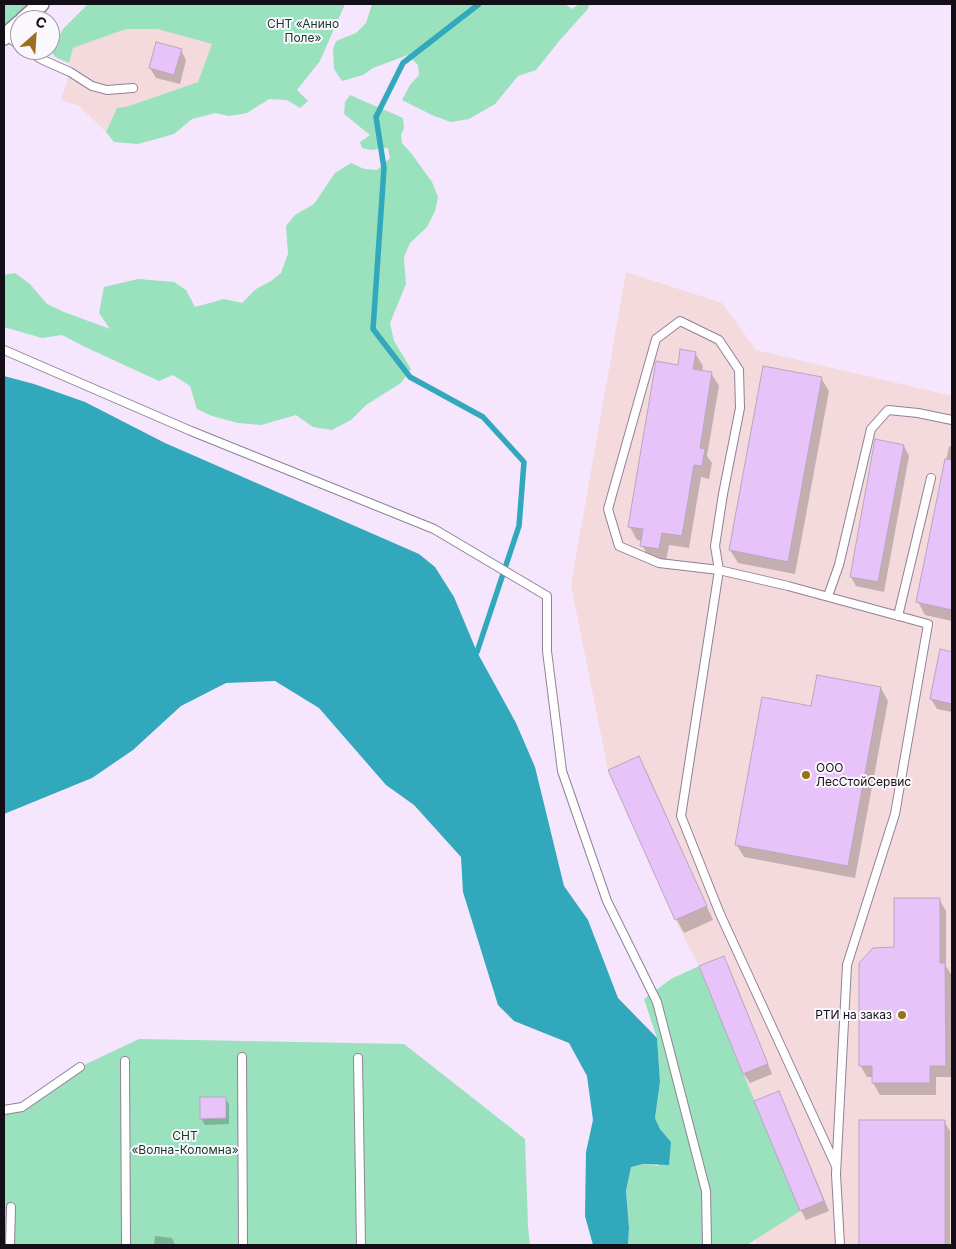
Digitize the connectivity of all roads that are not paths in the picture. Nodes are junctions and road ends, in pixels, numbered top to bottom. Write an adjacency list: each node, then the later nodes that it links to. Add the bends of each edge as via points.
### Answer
1 (46, 60): 2 (lane, via 92,86 107,90)
2 (133, 88)
3 (4, 350): 20 (lane, via 191,431 434,529 547,596 547,651 562,771 607,900 657,1002 706,1191)
4 (952, 420): 7 (lane, via 888,410 871,429 839,565)
5 (931, 478): 8 (lane)
6 (719, 570): 6 (lane, via 659,563 619,546 608,509 656,339 680,321 719,340 739,370 740,408 715,546); 7 (lane); 14 (lane, via 680,816 720,914)
7 (828, 596): 8 (lane)
8 (898, 616): 14 (lane, via 928,624 895,814 847,965)
9 (242, 1057): 18 (lane)
10 (358, 1058): 19 (lane)
11 (125, 1060): 17 (lane)
12 (80, 1067): 13 (lane, via 22,1107)
13 (4, 1110)
14 (836, 1166): 21 (lane)
15 (11, 1207): 16 (lane)
16 (10, 1245)
17 (126, 1245)
18 (243, 1245)
19 (361, 1245)
20 (708, 1245)
21 (840, 1245)

